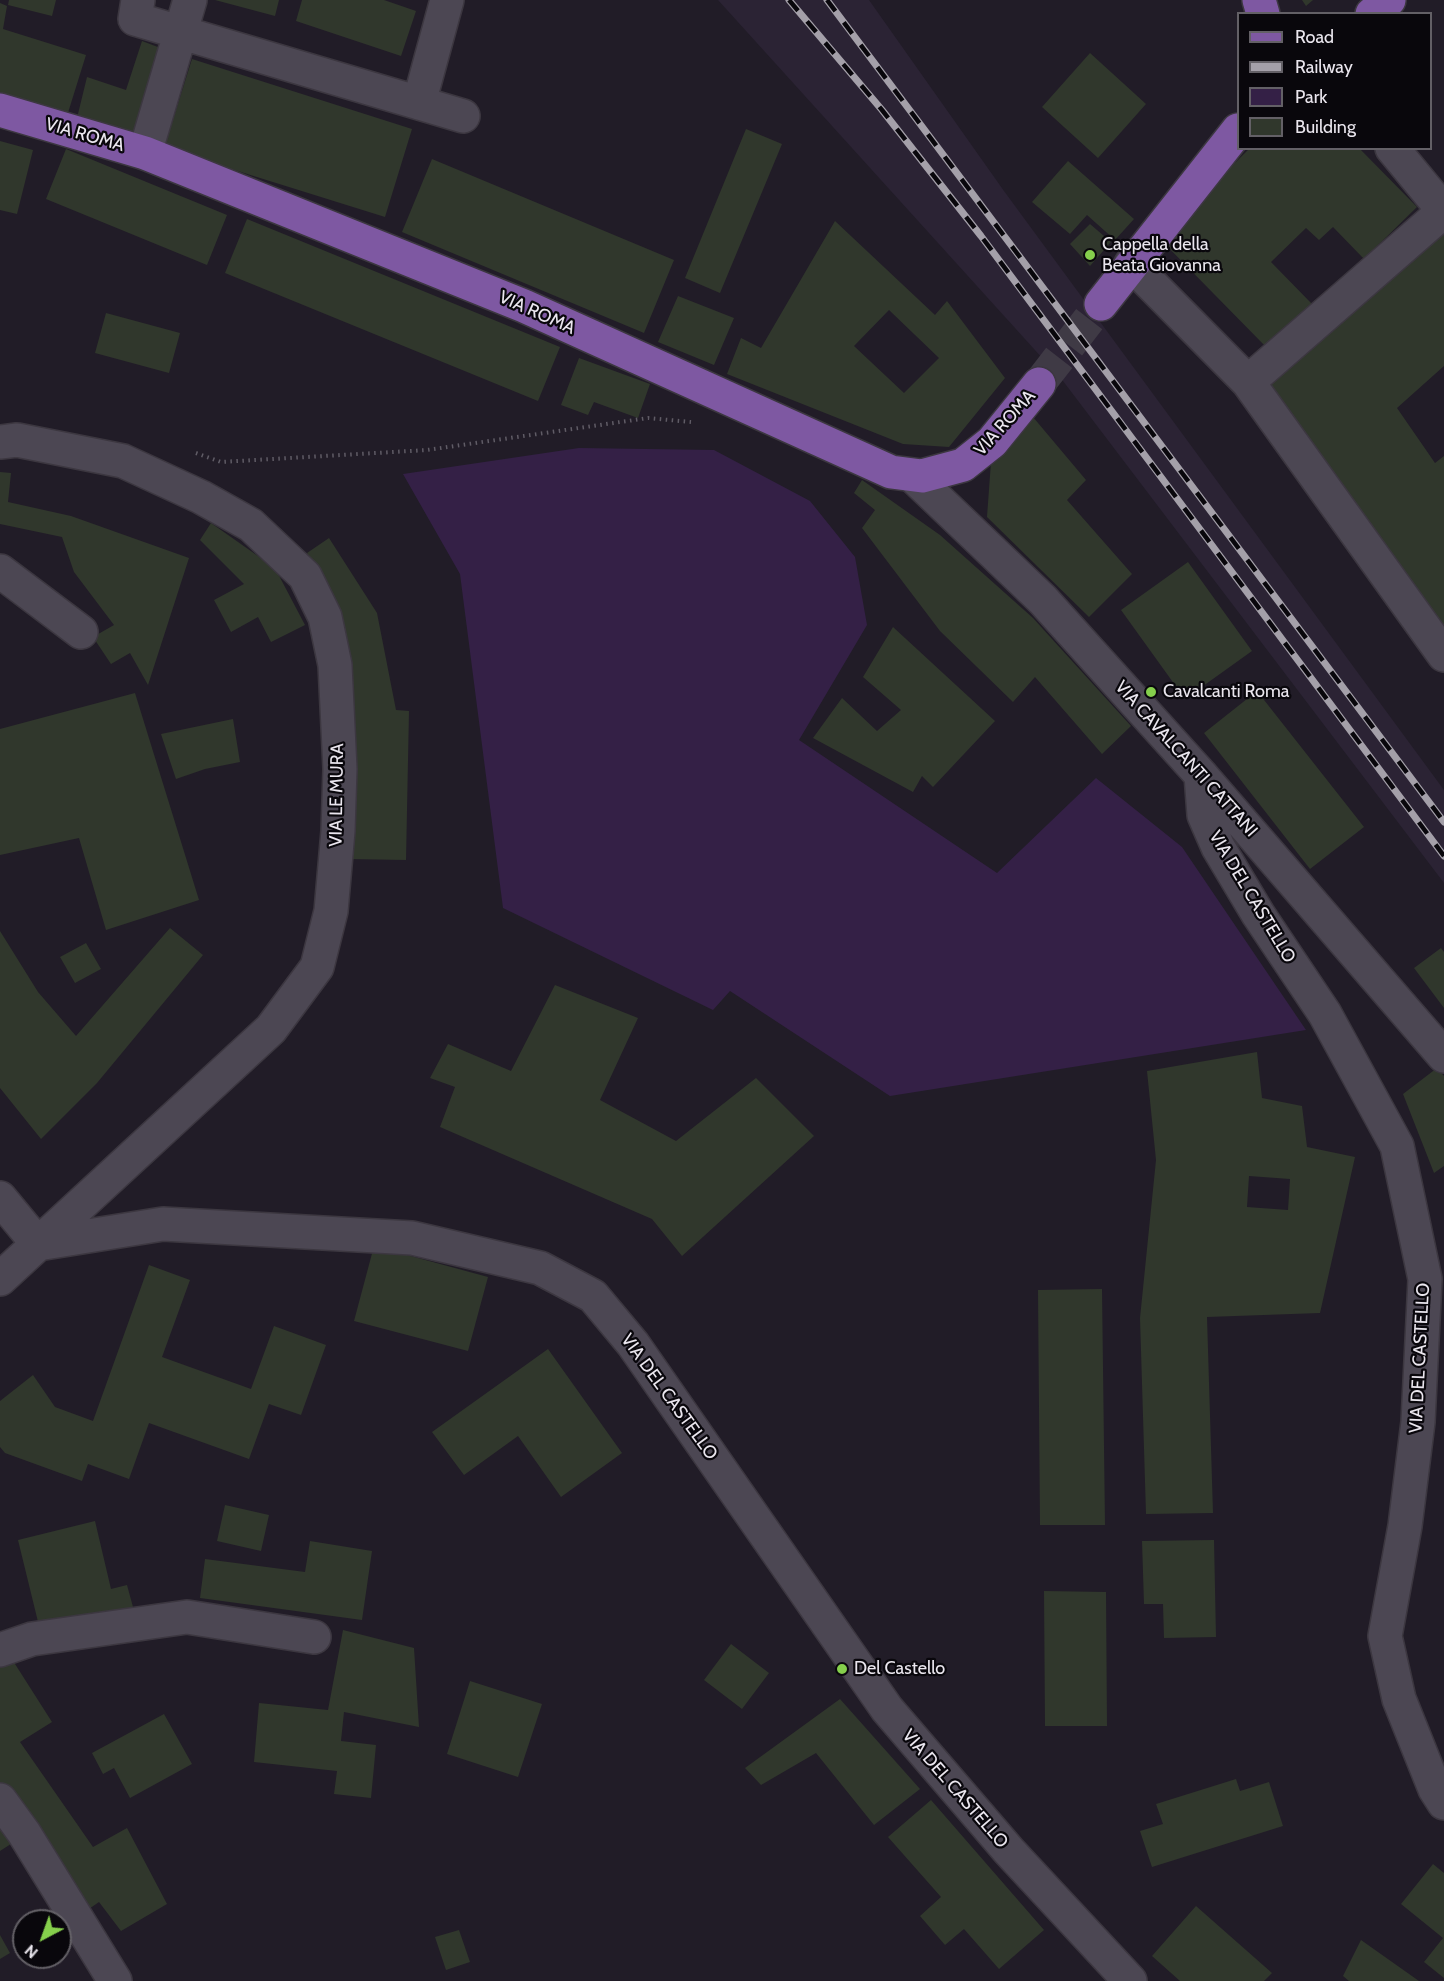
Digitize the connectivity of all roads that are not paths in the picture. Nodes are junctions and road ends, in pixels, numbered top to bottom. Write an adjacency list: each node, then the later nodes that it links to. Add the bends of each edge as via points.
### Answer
1 (138, 0): 8 (street, via 135,19)
2 (190, 0): 8 (street)
3 (447, 0): 9 (street)
4 (1265, 0): 6 (street)
5 (1389, 0): 7 (main road)
6 (1275, 12)
7 (1374, 12)
8 (181, 32): 9 (street); 14 (street)
9 (419, 103): 11 (street)
10 (0, 110): 14 (main road, VIA ROMA)
11 (464, 116)
12 (1237, 132): 16 (main road)
13 (1394, 150): 15 (street)
14 (146, 153): 21 (main road, VIA ROMA, via 524,306 858,460)
15 (1444, 211): 18 (street)
16 (1131, 264): 17 (main road); 18 (street)
17 (1101, 304)
18 (1248, 382): 24 (street)
19 (1040, 384): 21 (main road, VIA ROMA, via 977,456 948,471)
20 (0, 442): 28 (street, VIA LE MURA, via 17,440 123,461 251,525 305,576 325,617 335,665 340,769 331,910 317,967 271,1029)
21 (913, 476): 25 (street, VIA CAVALCANTI CATTANI, via 1043,600)
22 (0, 571): 23 (street)
23 (81, 632)
24 (1444, 655)
25 (1202, 775): 26 (street, VIA CAVALCANTI CATTANI); 33 (street, VIA DEL CASTELLO, via 1204,815 1218,847 1325,1014 1397,1146 1425,1279 1418,1422 1405,1526 1385,1636 1399,1699)
26 (1444, 1056)
27 (0, 1198): 28 (street)
28 (38, 1244): 29 (street); 35 (street, VIA DEL CASTELLO, via 163,1224 412,1238 540,1268 593,1296 633,1344 887,1709 1009,1851)
29 (0, 1279)
30 (314, 1637): 31 (street, via 187,1617 32,1639)
31 (0, 1650)
32 (0, 1800): 34 (street)
33 (1444, 1803)
34 (115, 1981)
35 (1130, 1981)

